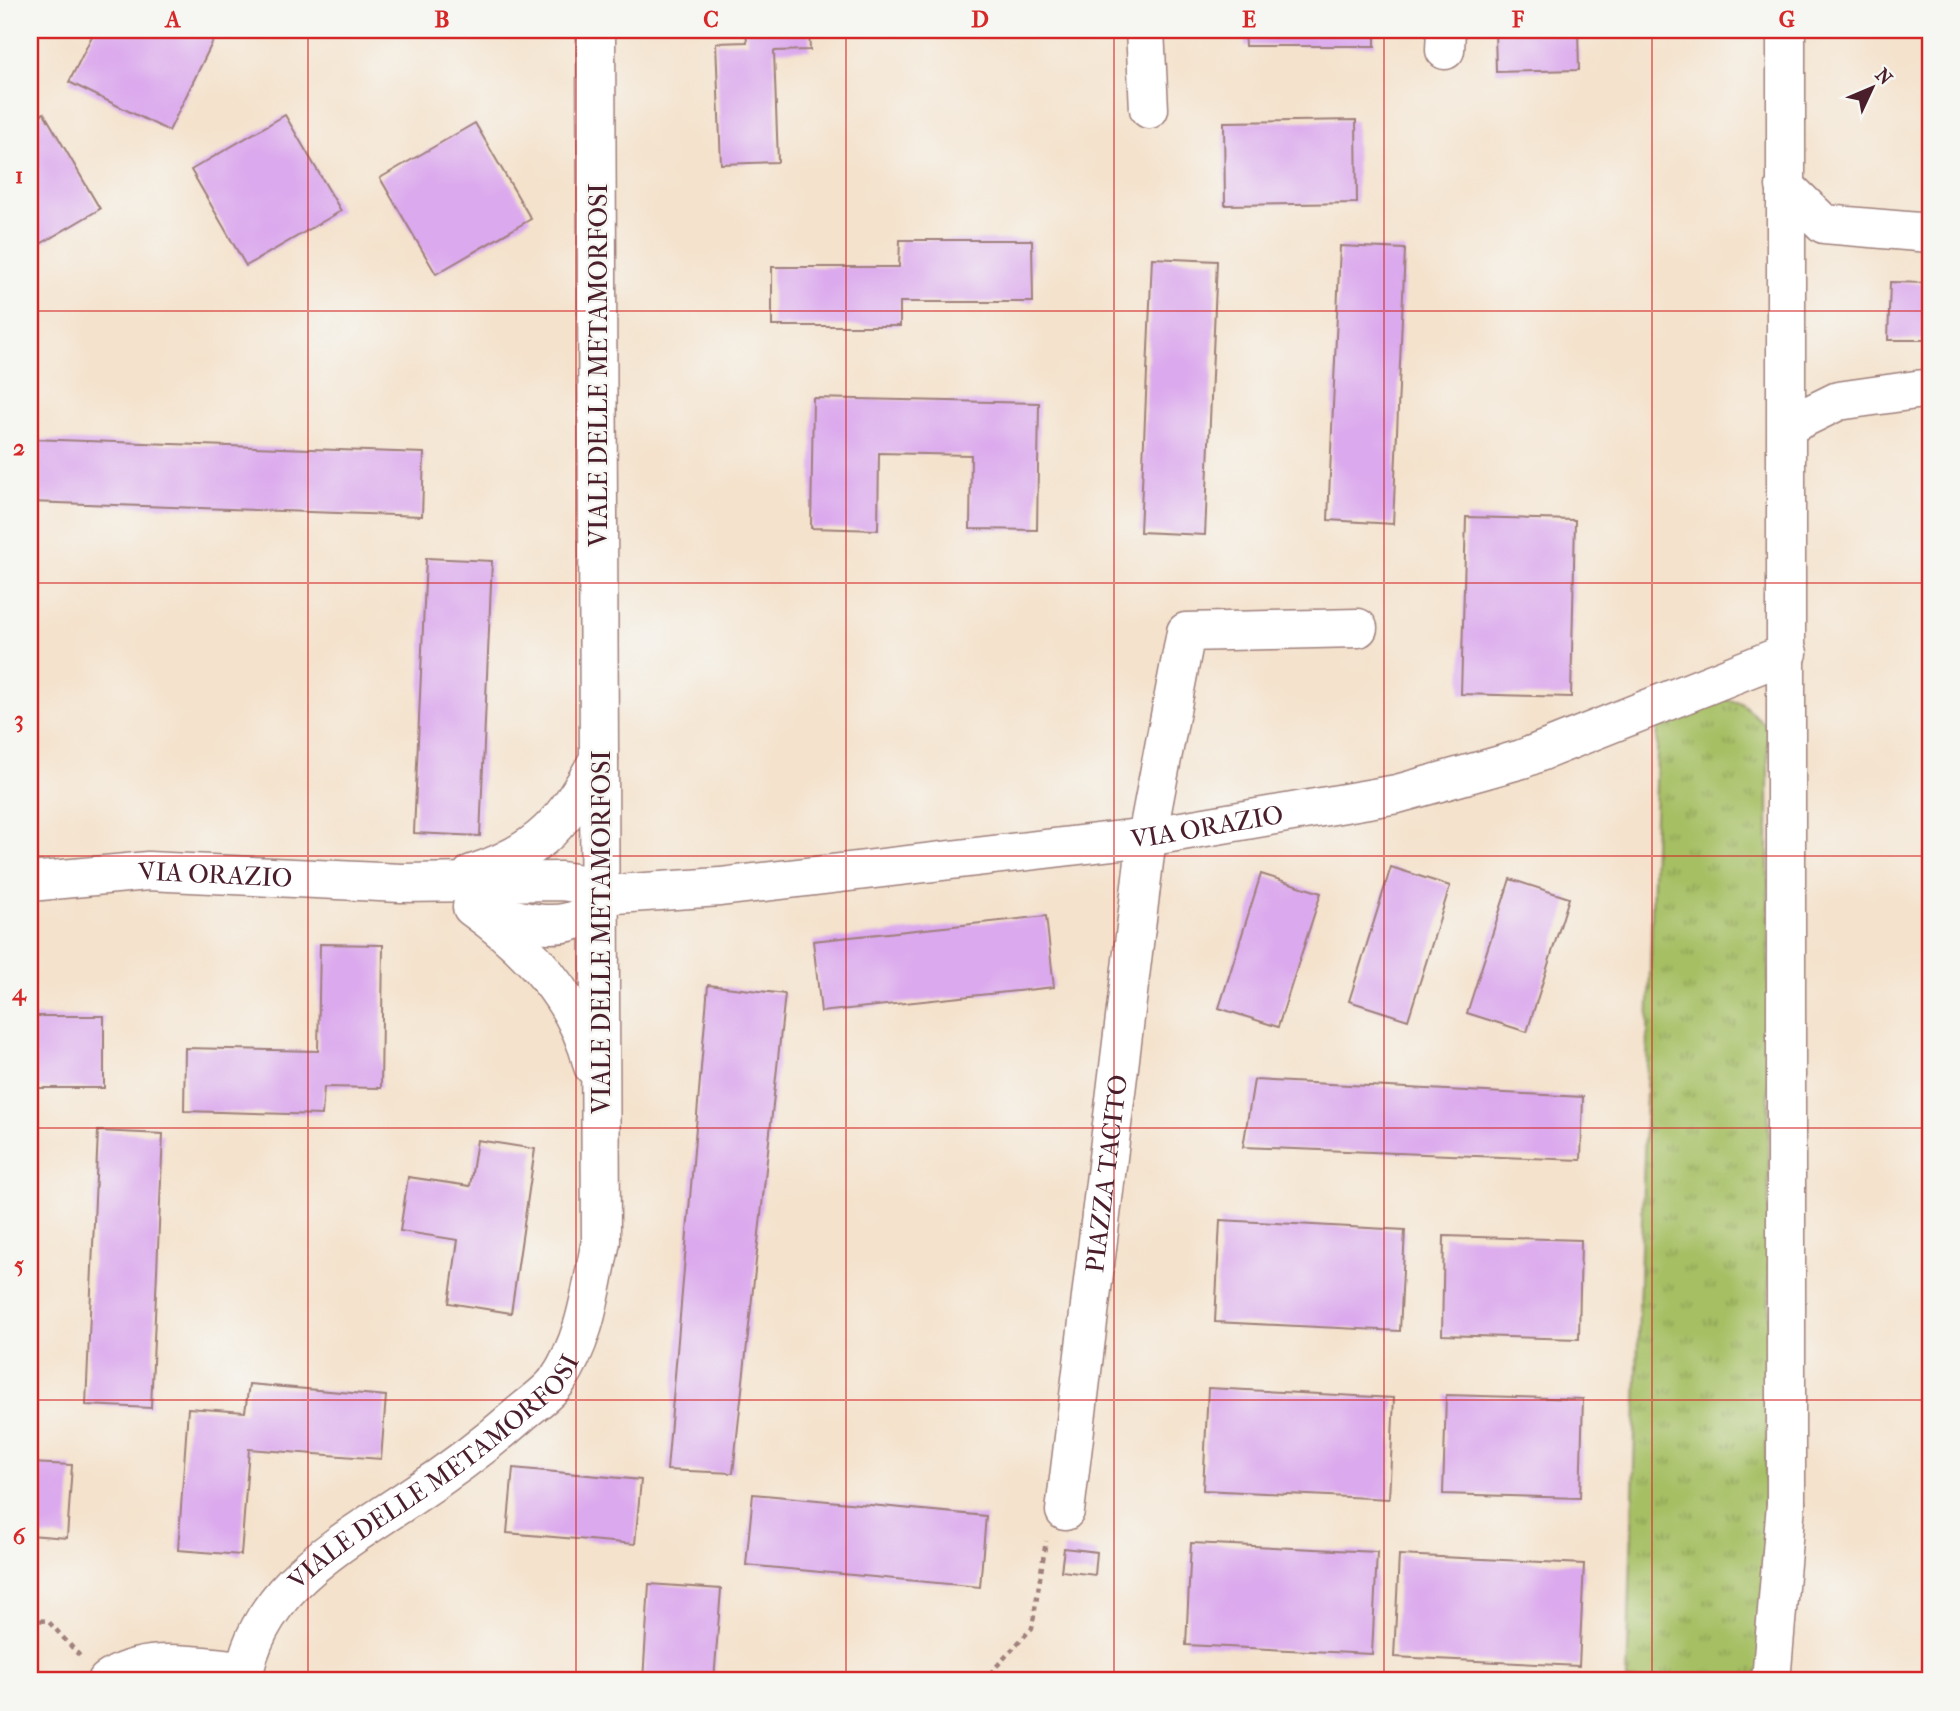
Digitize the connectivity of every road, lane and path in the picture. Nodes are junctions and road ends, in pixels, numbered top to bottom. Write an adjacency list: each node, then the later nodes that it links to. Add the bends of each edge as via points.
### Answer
1 (596, 30): 11 (main road, VIALE DELLE METAMORFOSI)
2 (1145, 30): 4 (main road)
3 (1786, 30): 5 (main road)
4 (1149, 109)
5 (1786, 186): 6 (main road, via 1824,224); 8 (main road)
6 (1930, 233)
7 (1930, 387): 8 (main road, via 1838,401)
8 (1787, 426): 10 (main road)
9 (1358, 628): 12 (main road, PIAZZA TACITO, via 1186,632)
10 (1788, 653): 12 (main road, VIA ORAZIO, via 1522,760 1460,778 1397,794); 17 (main road)
11 (600, 758): 14 (main road, VIA ORAZIO, via 576,801 541,841); 15 (main road, VIALE DELLE METAMORFOSI)
12 (1147, 837): 15 (main road, VIA ORAZIO, via 720,887); 18 (main road, PIAZZA TACITO)
13 (30, 882): 14 (main road, VIA ORAZIO, via 148,871 401,883)
14 (463, 894): 15 (main road, VIA ORAZIO, via 561,881 582,884); 16 (main road, via 541,966 571,1010 590,1052)
15 (601, 895): 16 (main road, VIALE DELLE METAMORFOSI)
16 (602, 1103): 21 (main road, VIALE DELLE METAMORFOSI, via 601,1241 581,1338 556,1383 414,1496 330,1549 300,1575 257,1637)
17 (1786, 1504): 23 (main road); 24 (main road)
18 (1065, 1511): 22 (path, via 1046,1540 1032,1628)
19 (30, 1620): 20 (path, via 48,1621)
20 (96, 1671): 21 (main road, via 152,1665)
21 (244, 1676)
22 (983, 1681)
23 (1771, 1681)
24 (1796, 1681)

